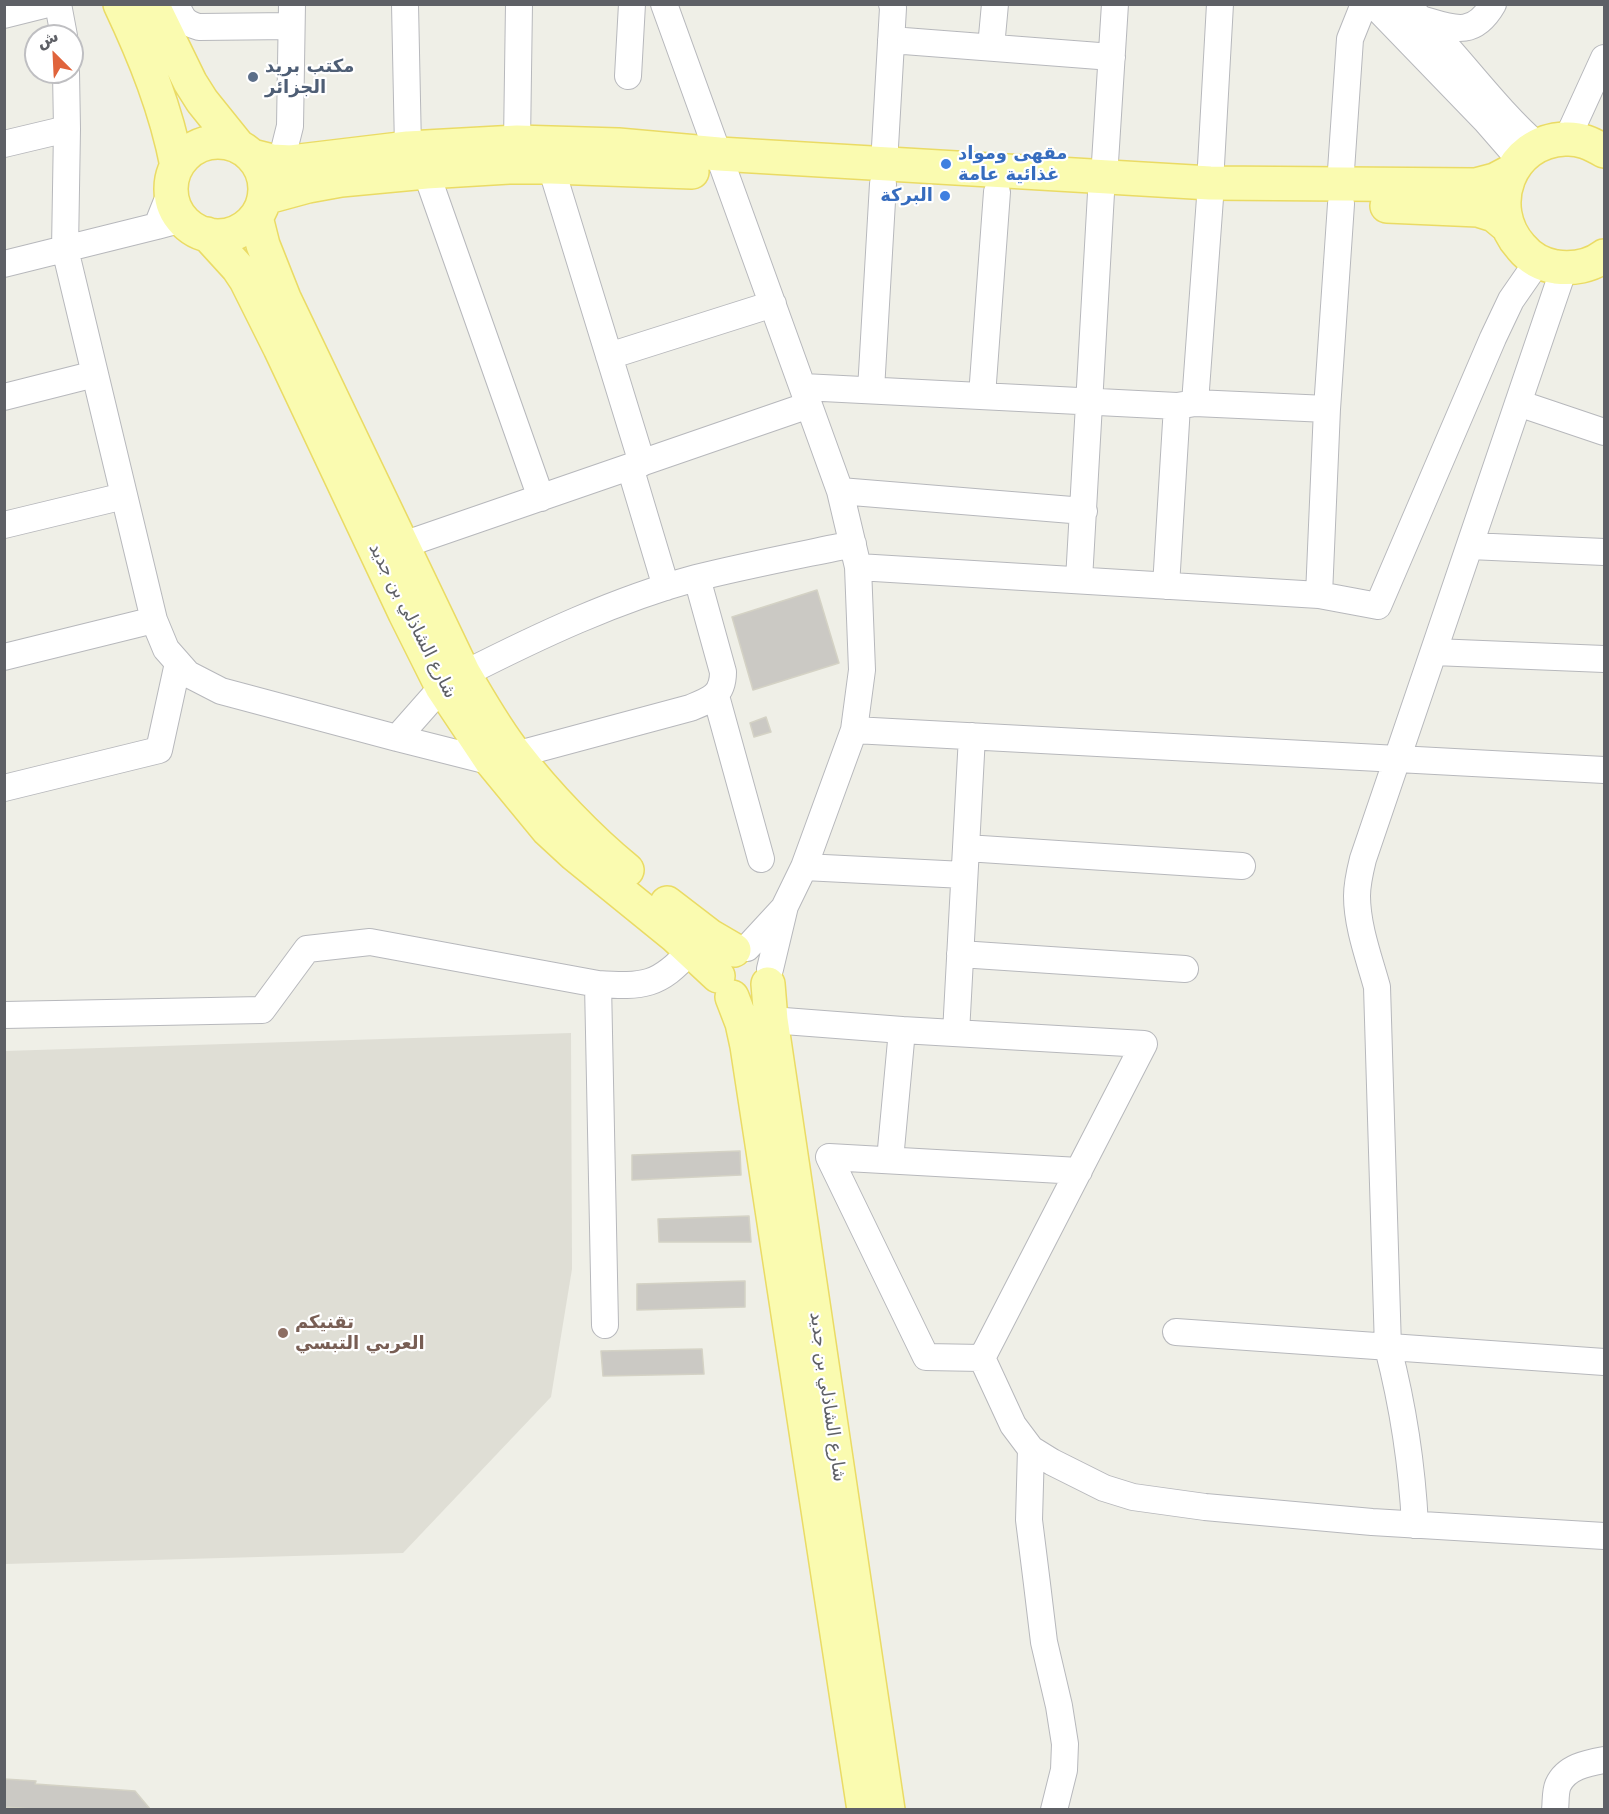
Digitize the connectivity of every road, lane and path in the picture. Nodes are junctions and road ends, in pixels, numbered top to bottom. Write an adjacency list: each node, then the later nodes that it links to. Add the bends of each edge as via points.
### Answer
1 (48, 4): 18 (street)
2 (58, 4): 20 (street)
3 (120, 4): 41 (main road, شارع الشاذلي بن جديد, via 164,108)
4 (152, 4): 32 (main road, via 202,101)
5 (177, 4): 19 (street, via 188,24 199,27)
6 (405, 4): 33 (street)
7 (519, 4): 28 (street)
8 (632, 4): 25 (street)
9 (664, 4): 34 (street)
10 (892, 4): 21 (street)
11 (995, 4): 22 (street)
12 (1115, 4): 23 (street)
13 (1220, 4): 38 (street)
14 (1364, 4): 40 (street, via 1350,39)
15 (1373, 4): 31 (street, via 1486,121)
16 (1492, 4): 17 (street, via 1484,18 1467,28 1453,28)
17 (1413, 12): 31 (street, via 1501,110)
18 (4, 15)
19 (291, 15): 32 (street, via 290,126)
20 (62, 24)
21 (891, 39): 22 (street); 36 (street)
22 (991, 47): 23 (street)
23 (1112, 57): 37 (street)
24 (1605, 58): 31 (street)
25 (628, 76)
26 (66, 84): 27 (street)
27 (68, 129): 29 (street); 44 (street)
28 (518, 142): 33 (main road); 34 (main road, via 618,145)
29 (4, 144)
30 (1605, 151): 31 (main road, via 1589,142)
31 (1534, 154): 40 (main road, via 1495,180 1476,185); 43 (main road, via 1504,188)
32 (257, 155): 33 (main road); 41 (main road, via 220,142 202,145 186,155); 42 (main road, via 265,183)
33 (417, 160): 35 (main road); 42 (main road, via 308,186); 63 (street)
34 (722, 164): 35 (main road); 36 (main road); 48 (street)
35 (551, 167): 49 (street)
36 (884, 174): 37 (main road); 39 (main road); 51 (street)
37 (1103, 185): 38 (main road); 39 (main road); 55 (street)
38 (1210, 190): 40 (main road); 57 (street)
39 (997, 192): 53 (street)
40 (1341, 194): 43 (main road, via 1478,210 1494,215); 58 (street)
41 (179, 207): 42 (main road, via 221,236 246,226); 44 (street); 80 (main road, شارع الشاذلي بن جديد, via 238,268 280,348 405,614)
42 (260, 207): 66 (main road, شارع الشاذلي بن جديد, via 273,272 284,298)
43 (1506, 225): 47 (main road, via 1524,252)
44 (65, 249): 46 (street); 50 (street)
45 (1605, 256): 47 (main road, via 1581,266)
46 (4, 264)
47 (1551, 265): 56 (street); 74 (street, via 1511,300 1378,606)
48 (773, 304): 49 (street); 52 (street)
49 (609, 356): 60 (street)
50 (95, 374): 54 (street); 62 (street)
51 (872, 390): 52 (street); 53 (street)
52 (806, 396): 60 (street); 61 (street)
53 (982, 396): 55 (street)
54 (4, 397)
55 (1091, 401): 57 (street); 64 (street)
56 (1518, 403): 59 (street); 67 (street)
57 (1186, 404): 58 (street); 72 (street)
58 (1327, 409): 74 (street)
59 (1605, 432)
60 (636, 465): 63 (street); 73 (street)
61 (840, 491): 64 (street); 69 (street)
62 (124, 496): 65 (street); 75 (street)
63 (541, 498): 66 (street)
64 (1084, 511): 71 (street)
65 (4, 525)
66 (403, 545): 80 (main road, شارع الشاذلي بن جديد)
67 (1470, 546): 68 (street); 76 (street)
68 (1605, 552)
69 (855, 555): 70 (street); 71 (street); 82 (street, via 862,670)
70 (697, 578): 73 (street); 81 (street, via 723,672 723,684)
71 (1079, 580): 72 (street)
72 (1166, 586): 74 (street)
73 (666, 587): 80 (street, via 530,641)
74 (1319, 595)
75 (154, 620): 77 (street); 79 (street, via 166,649)
76 (1434, 652): 78 (street); 86 (street)
77 (4, 657)
78 (1605, 659)
79 (178, 663): 84 (street, via 188,674 221,691); 88 (street, via 159,750)
80 (453, 681): 84 (street); 85 (main road, شارع الشاذلي بن جديد, via 484,709)
81 (716, 696): 85 (street, via 690,708); 90 (street)
82 (854, 730): 83 (street); 92 (street)
83 (972, 736): 86 (street); 89 (street)
84 (397, 738): 85 (street)
85 (504, 758): 94 (main road, شارع الشاذلي بن جديد, via 548,830); 97 (main road, شارع الشاذلي بن جديد, via 555,800 623,867 710,936)
86 (1397, 760): 87 (street); 107 (street, via 1363,859 1357,897 1377,987)
87 (1605, 770)
88 (4, 788)
89 (966, 848): 91 (street); 93 (street)
90 (761, 859)
91 (1242, 866)
92 (804, 867): 93 (street); 97 (street)
93 (964, 875): 95 (street)
94 (690, 951): 97 (main road, شارع الشاذلي بن جديد); 98 (street, via 675,967 641,985)
95 (960, 954): 96 (street); 102 (street)
96 (1185, 969)
97 (745, 971): 100 (main road, شارع الشاذلي بن جديد); 114 (main road, شارع الشاذلي بن جديد, via 742,1023)
98 (598, 984): 99 (street, via 370,942 307,949 262,1010); 105 (street)
99 (4, 1015)
100 (771, 1020): 101 (street); 115 (main road, شارع الشاذلي بن جديد)
101 (902, 1030): 102 (street); 103 (street)
102 (956, 1033): 104 (street, via 1144,1044)
103 (890, 1160): 104 (street); 108 (street, via 829,1157 926,1358)
104 (1079, 1171): 108 (street)
105 (605, 1325)
106 (1176, 1332): 107 (street)
107 (1388, 1348): 109 (street); 111 (street, via 1407,1438)
108 (982, 1358): 110 (street, via 1013,1425)
109 (1605, 1362)
110 (1031, 1449): 111 (street, via 1104,1488 1133,1497); 116 (street, via 1029,1520 1044,1642 1065,1744 1064,1770)
111 (1415, 1525): 112 (street)
112 (1605, 1536)
113 (1605, 1760): 117 (street, via 1564,1774 1557,1787)
114 (864, 1809)
115 (888, 1809)
116 (1054, 1809)
117 (1555, 1809)

